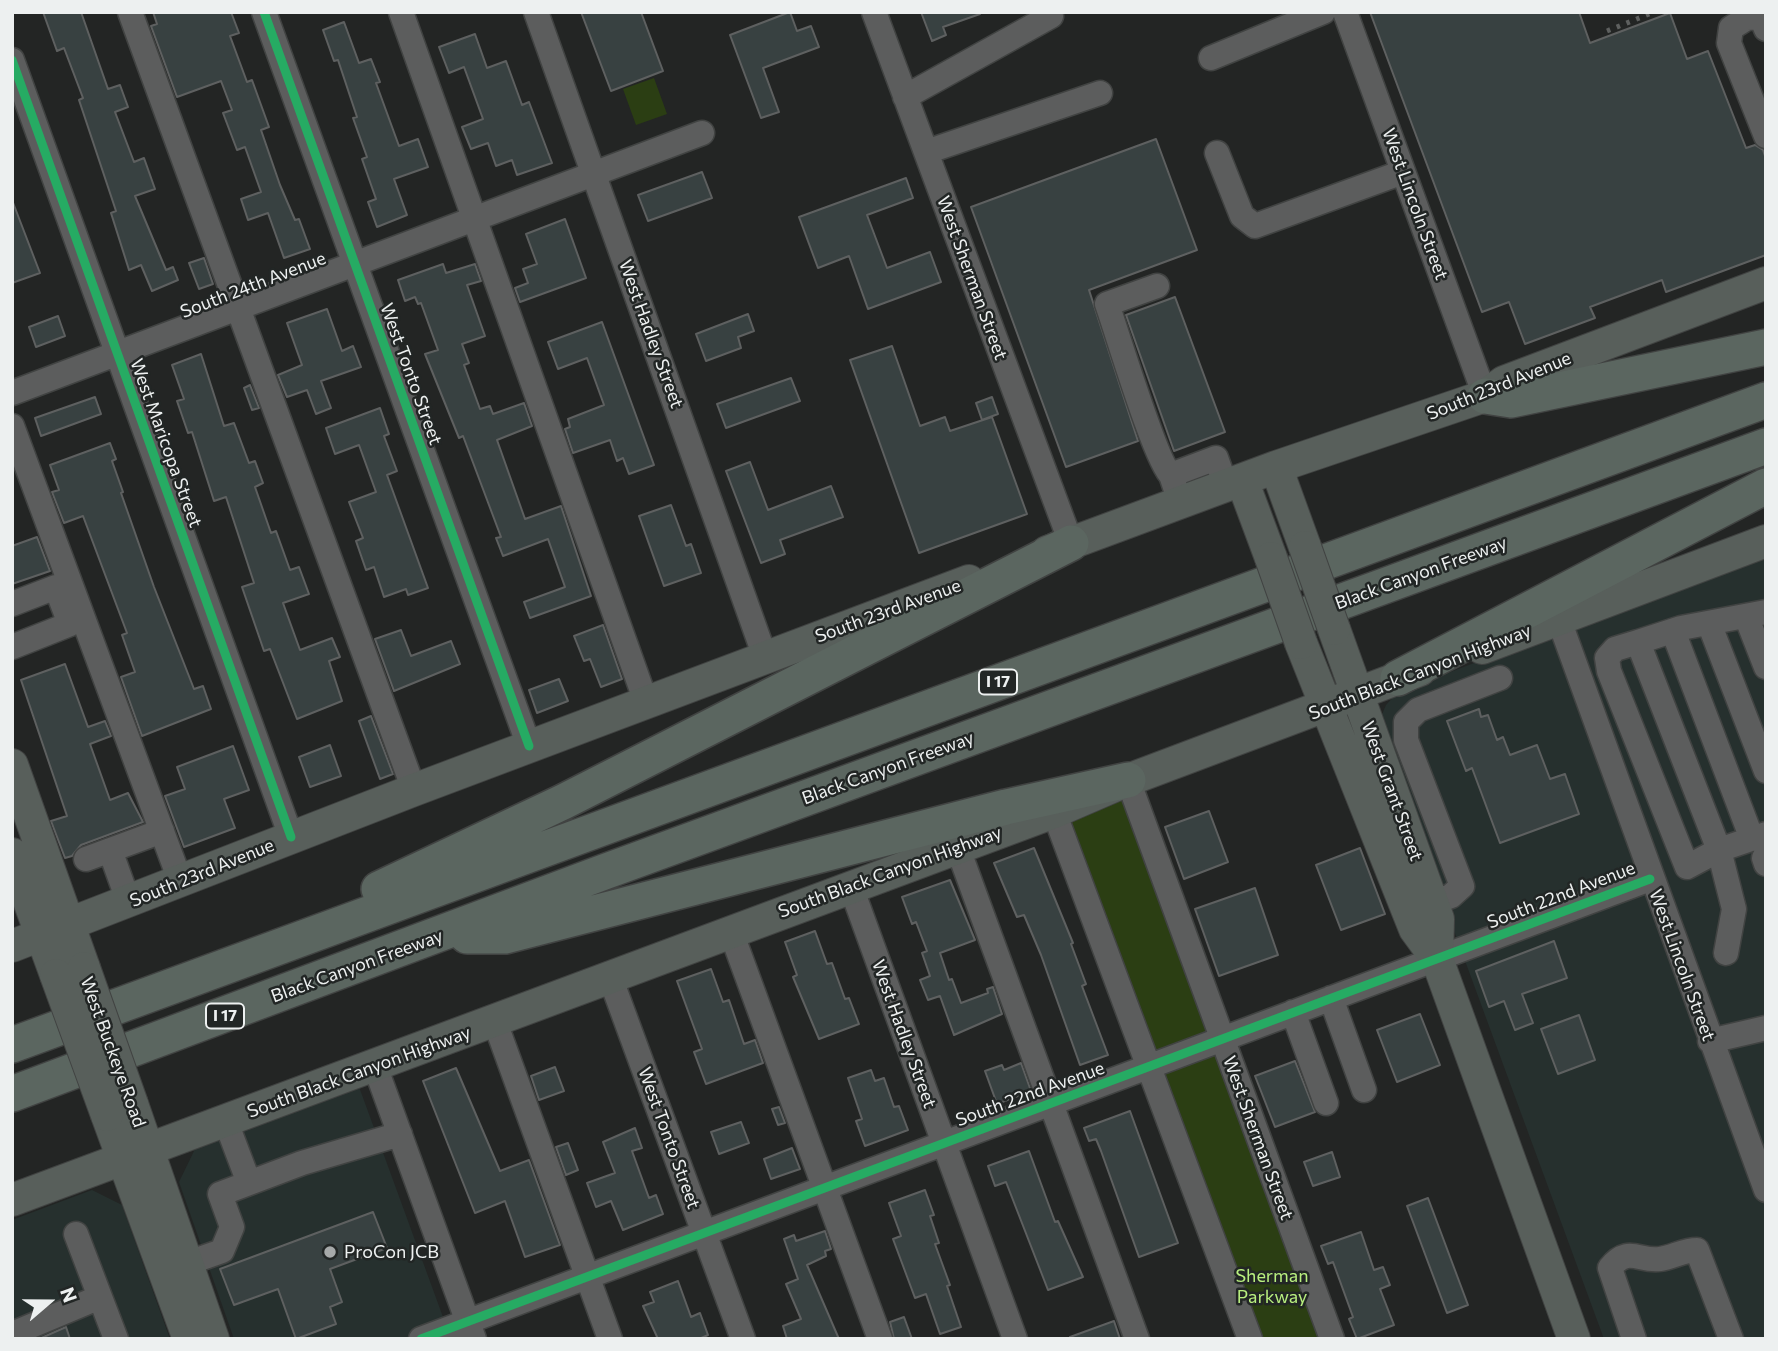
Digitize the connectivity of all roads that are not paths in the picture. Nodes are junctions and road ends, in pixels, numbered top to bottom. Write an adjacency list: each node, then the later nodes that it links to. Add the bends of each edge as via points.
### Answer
1 (130, 12): 24 (street)
2 (264, 12): 21 (street, West Tonto Street)
3 (401, 12): 20 (street)
4 (536, 12): 19 (street, West Hadley Street)
5 (874, 12): 13 (street, West Sherman Street)
6 (1322, 12): 10 (street)
7 (1345, 12): 18 (street, West Lincoln Street)
8 (1051, 16): 13 (street)
9 (1766, 29): 15 (street, via 1762,17 1747,18 1731,28 1729,43)
10 (1211, 58)
11 (12, 60): 26 (street, West Maricopa Street)
12 (1100, 93): 16 (street)
13 (905, 97): 16 (street, West Sherman Street)
14 (702, 133): 19 (street, South 24th Avenue)
15 (1766, 136)
16 (926, 152): 37 (street, West Sherman Street)
17 (1217, 153): 18 (street, via 1242,216 1255,226)
18 (1403, 172): 28 (street, West Lincoln Street)
19 (594, 175): 20 (street, South 24th Avenue); 45 (street, West Hadley Street)
20 (475, 218): 21 (street, South 24th Avenue); 50 (street)
21 (355, 263): 24 (street, South 24th Avenue); 53 (street, West Tonto Street)
22 (1766, 283): 28 (main road, South 23rd Avenue, via 1504,382)
23 (1157, 286): 35 (street, via 1107,304 1155,446)
24 (237, 309): 26 (street, South 24th Avenue); 57 (street)
25 (1766, 347): 28 (highway, via 1511,400)
26 (117, 352): 27 (street, South 24th Avenue); 60 (street, West Maricopa Street)
27 (12, 393)
28 (1485, 396): 32 (main road, South 23rd Avenue)
29 (1766, 400): 78 (highway, I 17)
30 (12, 426): 59 (street)
31 (1766, 446): 74 (highway, Black Canyon Freeway / I 17)
32 (1276, 467): 33 (main road, South 23rd Avenue); 49 (main road, West Grant Street, bridge)
33 (1234, 483): 35 (main road, South 23rd Avenue); 52 (main road, West Grant Street, bridge, via 1259,526)
34 (1766, 486): 47 (highway)
35 (1176, 489): 37 (main road, South 23rd Avenue)
36 (1766, 541): 40 (main road, South Black Canyon Highway)
37 (1070, 543): 45 (main road, South 23rd Avenue); 78 (highway)
38 (12, 604): 44 (street, via 56,587 70,624)
39 (1756, 614): 41 (street); 46 (street)
40 (1559, 620): 47 (main road, South Black Canyon Highway); 67 (street, West Lincoln Street)
41 (1709, 623): 42 (street); 55 (street)
42 (1673, 631): 43 (street); 62 (street)
43 (1638, 642): 64 (street); 64 (street, via 1615,649 1607,658 1609,671 1687,867)
44 (12, 647)
45 (765, 657): 50 (main road, South 23rd Avenue)
46 (1766, 667)
47 (1410, 674): 49 (main road, South Black Canyon Highway); 51 (street)
48 (1500, 678): 51 (street)
49 (1358, 696): 52 (main road, South Black Canyon Highway); 71 (main road, West Grant Street)
50 (646, 702): 53 (main road, South 23rd Avenue)
51 (1433, 704): 71 (street, via 1406,722 1406,740 1462,886)
52 (1325, 708): 56 (main road, South Black Canyon Highway); 77 (main road, West Grant Street, via 1415,929)
53 (529, 747): 57 (main road, South 23rd Avenue)
54 (12, 765): 72 (main road, West Buckeye Road)
55 (1766, 771)
56 (1128, 780): 58 (main road, South Black Canyon Highway); 74 (highway, via 505,936); 84 (street, West Sherman Street)
57 (414, 790): 60 (main road, South 23rd Avenue)
58 (1054, 811): 61 (main road, South Black Canyon Highway); 88 (street)
59 (162, 831): 63 (street); 68 (street)
60 (291, 837): 68 (main road, South 23rd Avenue)
61 (957, 846): 69 (main road, South Black Canyon Highway); 91 (street)
62 (1762, 849): 64 (street)
63 (110, 850): 66 (street); 70 (street)
64 (1720, 850): 76 (street, via 1734,909)
65 (12, 854): 72 (main road, West Buckeye Road)
66 (86, 859)
67 (1650, 879): 77 (street, South 22nd Avenue); 85 (street, West Lincoln Street)
68 (181, 883): 70 (main road, South 23rd Avenue)
69 (851, 887): 73 (main road, South Black Canyon Highway); 95 (street, West Hadley Street)
70 (129, 903): 72 (main road, South 23rd Avenue)
71 (1432, 903): 77 (main road, West Grant Street, via 1438,919)
72 (55, 931): 75 (main road, South 23rd Avenue); 96 (main road, West Buckeye Road, bridge)
73 (731, 932): 79 (main road, South Black Canyon Highway); 98 (street)
74 (439, 936): 90 (highway, Black Canyon Freeway / I 17)
75 (12, 946)
76 (1727, 953)
77 (1437, 959): 80 (street, South 22nd Avenue); 119 (main road, West Grant Street)
78 (232, 965): 86 (highway, I 17)
79 (610, 977): 82 (main road, South Black Canyon Highway); 101 (street, West Tonto Street)
80 (1331, 998): 81 (street, South 22nd Avenue); 89 (street)
81 (1293, 1012): 84 (street, South 22nd Avenue); 92 (street)
82 (495, 1022): 87 (main road, South Black Canyon Highway); 104 (street)
83 (1766, 1027): 85 (street)
84 (1222, 1039): 88 (street, South 22nd Avenue); 118 (street, West Sherman Street)
85 (1710, 1041): 99 (street, West Lincoln Street)
86 (12, 1045)
87 (375, 1066): 93 (main road, South Black Canyon Highway); 94 (street)
88 (1150, 1066): 91 (street, South 22nd Avenue); 117 (street)
89 (1364, 1090)
90 (12, 1094)
91 (1051, 1103): 95 (street, South 22nd Avenue); 116 (street)
92 (1326, 1103)
93 (226, 1122): 96 (main road, South Black Canyon Highway); 97 (street)
94 (400, 1134): 97 (street); 106 (street)
95 (944, 1143): 98 (street, South 22nd Avenue); 115 (street, West Hadley Street)
96 (136, 1155): 100 (main road, South Black Canyon Highway); 103 (main road, West Buckeye Road); 109 (main road, West Buckeye Road)
97 (249, 1183): 103 (street, via 220,1194 232,1227 222,1251)
98 (825, 1187): 101 (street, South 22nd Avenue); 114 (street)
99 (1766, 1190)
100 (12, 1200)
101 (704, 1233): 104 (street, South 22nd Avenue); 113 (street, West Tonto Street)
102 (76, 1234): 105 (street)
103 (188, 1263): 110 (main road, West Buckeye Road)
104 (588, 1276): 106 (street, South 22nd Avenue); 112 (street)
105 (100, 1297): 107 (street); 108 (street)
106 (471, 1330): 111 (street, South 22nd Avenue)
107 (12, 1334)
108 (116, 1339)
109 (189, 1339)
110 (213, 1339)
111 (421, 1339)
112 (610, 1339)
113 (743, 1339)
114 (880, 1339)
115 (1015, 1339)
116 (1137, 1339)
117 (1250, 1339)
118 (1332, 1339)
119 (1574, 1339)
120 (1634, 1339): 121 (street, via 1610,1268 1615,1261 1635,1254 1658,1260 1697,1250)
121 (1731, 1339)

